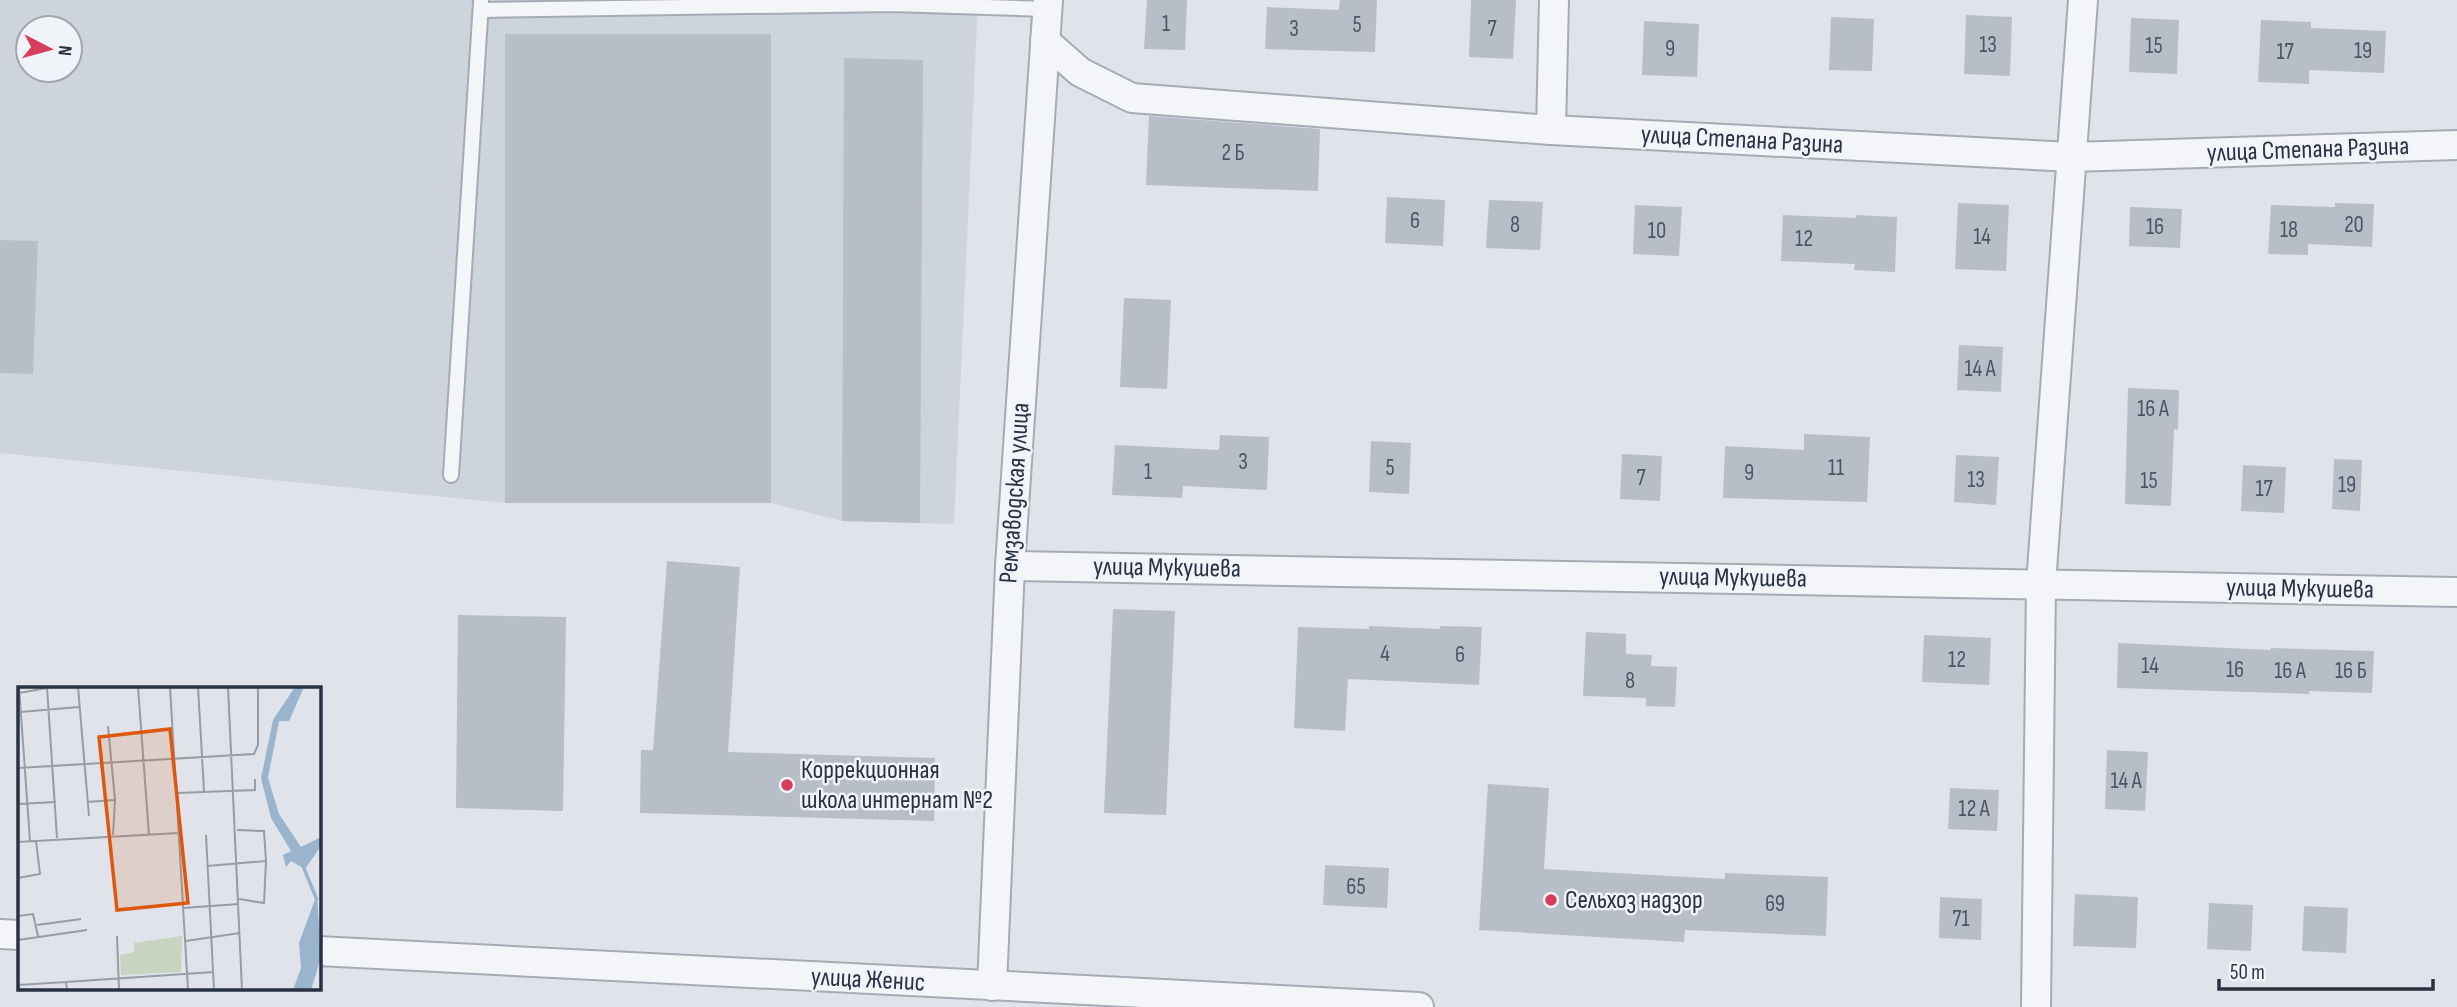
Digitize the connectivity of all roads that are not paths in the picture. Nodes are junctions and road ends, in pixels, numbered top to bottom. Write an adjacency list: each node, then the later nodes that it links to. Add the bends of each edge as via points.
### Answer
1 (1554, 0): 7 (street)
2 (2083, 0): 9 (street)
3 (892, 2): 4 (lane); 5 (lane)
4 (481, 5): 10 (lane)
5 (1048, 5): 6 (street, Ремзаводская улица)
6 (1045, 41): 7 (street, улица Степана Разина, via 1080,72 1132,98); 11 (street, Ремзаводская улица)
7 (1551, 130): 9 (street, улица Степана Разина)
8 (2457, 145): 9 (street, улица Степана Разина)
9 (2072, 157): 12 (street)
10 (451, 475)
11 (1010, 566): 12 (street, улица Мукушева); 17 (street, Ремзаводская улица)
12 (2041, 584): 13 (street, улица Мукушева); 19 (street)
13 (2457, 592)
14 (0, 934): 15 (street)
15 (18, 935)
16 (320, 951): 17 (street, улица Женис)
17 (992, 986): 18 (street, улица Женис)
18 (1419, 1007)
19 (2036, 1007)

